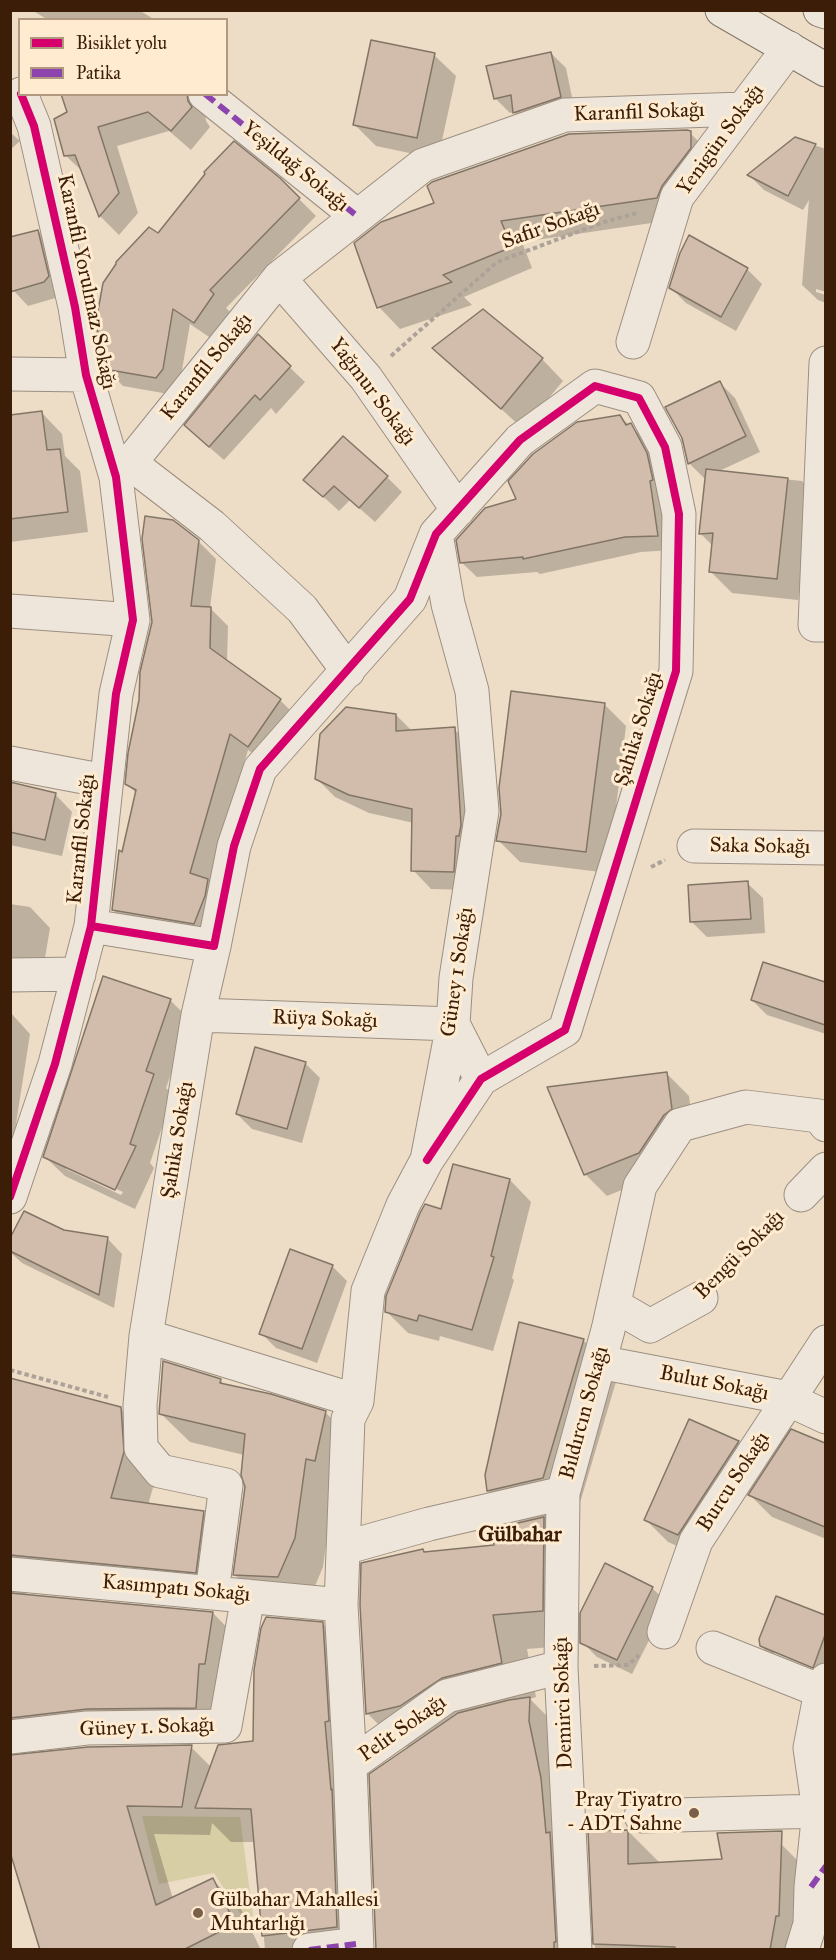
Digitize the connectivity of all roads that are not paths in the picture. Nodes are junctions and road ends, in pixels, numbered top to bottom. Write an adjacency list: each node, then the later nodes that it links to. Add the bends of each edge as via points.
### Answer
1 (722, 10): 4 (street)
2 (820, 10): 3 (street)
3 (825, 12)
4 (789, 48): 6 (street); 10 (street, Yenigün Sokağı)
5 (10, 70): 7 (street, Karanfil Yorulmaz Sokağı)
6 (825, 70)
7 (18, 88)
8 (21, 96): 16 (street, Karanfil Yorulmaz Sokağı, via 34,126)
9 (207, 96): 11 (street, Yeşildağ Sokağı)
10 (743, 109): 11 (street, Karanfil Sokağı, via 566,115 423,165); 13 (street, Yenigün Sokağı, via 677,197)
11 (357, 216): 12 (street, Karanfil Sokağı)
12 (279, 278): 17 (street, Karanfil Sokağı); 18 (street, Yağmur Sokağı, via 366,378)
13 (633, 342)
14 (825, 363): 22 (street, via 815,625)
15 (10, 374): 16 (street)
16 (86, 375): 17 (street, Karanfil Yorulmaz Sokağı)
17 (123, 470): 21 (street, Karanfil Sokağı); 23 (street, via 212,526 302,609)
18 (458, 510): 19 (street, Şahika Sokağı); 34 (street, Şahika Sokağı, via 520,440 595,386 639,398 665,447 679,514 676,670 566,1030)
19 (436, 534): 23 (street, Şahika Sokağı, via 410,599); 33 (street, Güney 1 Sokağı, via 448,603 472,691 482,811 456,978)
20 (10, 611): 21 (street)
21 (133, 620): 25 (street, Karanfil Sokağı, via 116,694)
22 (825, 625)
23 (348, 670): 29 (street, Şahika Sokağı, via 260,769 234,846)
24 (10, 763): 25 (street)
25 (105, 781): 28 (street, Karanfil Sokağı)
26 (693, 846): 27 (street, Saka Sokağı)
27 (825, 848)
28 (91, 926): 29 (street); 30 (street, Karanfil Sokağı)
29 (214, 946): 32 (street, Şahika Sokağı)
30 (79, 974): 31 (street); 38 (street, Karanfil Sokağı, via 55,1064)
31 (10, 975)
32 (198, 1015): 33 (street, Rüya Sokağı); 42 (street, Şahika Sokağı)
33 (453, 1024): 34 (street); 36 (street, Güney 1 Sokağı)
34 (481, 1079): 36 (street, Şahika Sokağı)
35 (825, 1125): 41 (street, Bıldırcın Sokağı, via 819,1116 746,1107 680,1125 640,1186)
36 (427, 1160): 46 (street, Güney 1 Sokağı, via 403,1205 368,1291)
37 (825, 1169): 39 (street, Bengü Sokağı)
38 (11, 1194)
39 (801, 1195)
40 (701, 1298): 41 (street, Bengü Sokağı, via 650,1326)
41 (614, 1305): 44 (street, Bıldırcın Sokağı)
42 (147, 1336): 46 (street); 51 (street, Şahika Sokağı, via 140,1405 141,1448 160,1471 226,1485)
43 (825, 1342): 45 (street, Burcu Sokağı)
44 (599, 1362): 45 (street, Bulut Sokağı); 48 (street, Bıldırcın Sokağı)
45 (786, 1399): 47 (street, Bulut Sokağı); 54 (street, Burcu Sokağı, via 696,1541)
46 (357, 1401): 49 (street, Güney 1 Sokağı, via 348,1419)
47 (825, 1417)
48 (563, 1493): 49 (street, Bıldırcın Sokağı); 56 (street, Demirci Sokağı)
49 (344, 1548): 53 (street)
50 (10, 1574): 51 (street, Kasımpatı Sokağı)
51 (212, 1593): 52 (street, Kasımpatı Sokağı)
52 (248, 1596): 53 (street, Kasımpatı Sokağı); 58 (street, Güney 1. Sokağı, via 225,1726 87,1728)
53 (341, 1605): 59 (street)
54 (664, 1632)
55 (713, 1648): 57 (street)
56 (561, 1667): 59 (street, Pelit Sokağı, via 447,1696); 65 (street, Demirci Sokağı)
57 (823, 1685): 60 (street, via 810,1748)
58 (10, 1737)
59 (350, 1766): 63 (street)
60 (822, 1804): 61 (street); 62 (street)
61 (641, 1816)
62 (815, 1909)
63 (356, 1947): 64 (street)
64 (309, 1950)
65 (575, 1950)

